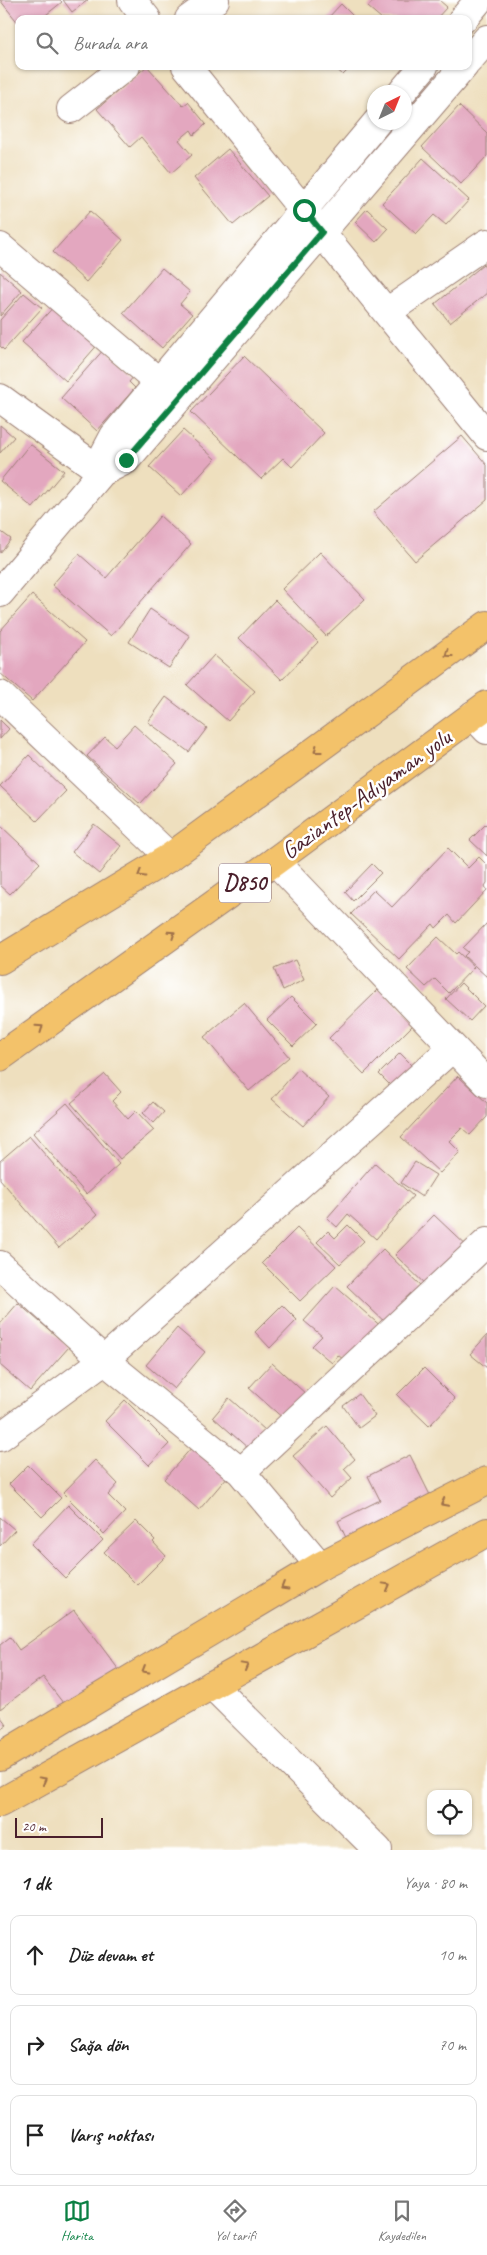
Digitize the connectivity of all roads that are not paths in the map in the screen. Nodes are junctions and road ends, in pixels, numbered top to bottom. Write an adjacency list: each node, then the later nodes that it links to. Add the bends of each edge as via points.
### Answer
1 (132, 0): 4 (street)
2 (215, 0): 5 (street)
3 (479, 0): 6 (street)
4 (144, 15)
5 (195, 15)
6 (466, 15)
7 (487, 39): 8 (street)
8 (472, 56)
9 (121, 70): 14 (street)
10 (189, 70): 16 (street)
11 (421, 70): 13 (street)
12 (461, 70): 17 (street)
13 (408, 85)
14 (71, 109)
15 (370, 130): 16 (street)
16 (304, 210): 17 (street); 21 (street)
17 (322, 232): 20 (street); 24 (street, via 134,453)
18 (487, 243): 20 (street)
19 (0, 246): 21 (street)
20 (387, 312): 23 (street)
21 (160, 383): 24 (street, via 114,436 105,453)
22 (0, 398): 24 (street)
23 (487, 436)
24 (102, 472): 25 (street)
25 (0, 593)
26 (487, 625): 29 (main road, D850, one-way to 29)
27 (0, 695): 29 (street)
28 (482, 717): 30 (main road, Gaziantep-Adıyaman yolu / D850)
29 (170, 857): 31 (main road, D850, one-way to 31)
30 (275, 861): 32 (street); 33 (main road, Gaziantep-Adıyaman yolu / D850, one-way to 30)
31 (0, 960)
32 (452, 1048): 34 (street); 37 (street)
33 (0, 1057)
34 (487, 1083)
35 (487, 1242): 39 (street)
36 (0, 1265): 37 (street)
37 (104, 1360): 38 (street); 39 (street)
38 (0, 1437)
39 (241, 1472): 42 (street)
40 (487, 1481): 42 (main road, one-way to 42)
41 (487, 1532): 43 (main road, one-way to 41)
42 (320, 1566): 44 (main road, one-way to 44)
43 (212, 1685): 45 (main road, one-way to 43); 46 (street)
44 (0, 1756)
45 (0, 1803)
46 (378, 1850)

